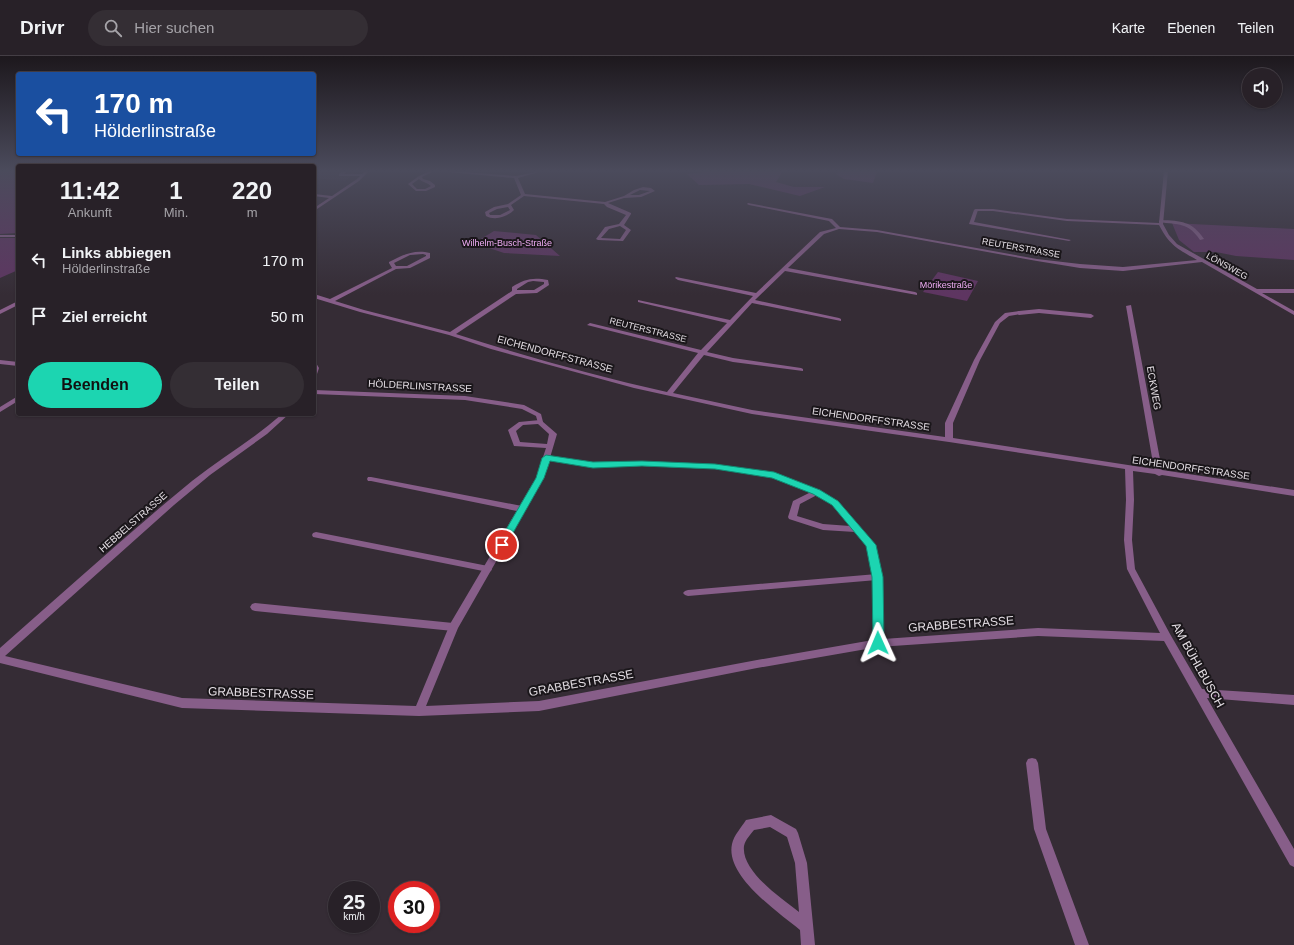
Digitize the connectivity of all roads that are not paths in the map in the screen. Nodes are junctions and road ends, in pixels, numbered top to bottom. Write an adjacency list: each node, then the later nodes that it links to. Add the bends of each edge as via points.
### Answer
1 (489, 212): 2 (street, via 488,216 496,217)
2 (509, 212)
3 (626, 212): 9 (street, via 630,214)
4 (792, 212): 10 (street, REUTERSTRASSE, via 830,220)
5 (975, 212): 14 (street, via 971,222)
6 (1011, 212): 8 (street, via 1067,220)
7 (1162, 212): 8 (street)
8 (1161, 222): 13 (street, via 1183,222 1197,230); 15 (street, LÖNSWEG, via 1167,236 1175,245)
9 (621, 225): 9 (street, via 629,230 621,240 598,239 608,228)
10 (839, 228): 15 (street, REUTERSTRASSE, via 876,231 1037,260 1106,269); 17 (street, REUTERSTRASSE, via 822,233)
11 (0, 236): 12 (street)
12 (16, 236)
13 (1202, 239)
14 (1070, 240)
15 (1201, 261): 19 (street, LÖNSWEG)
16 (395, 268): 16 (street, via 408,268 428,257 428,254 411,253 391,263); 25 (street)
17 (784, 269): 22 (street); 23 (street, REUTERSTRASSE)
18 (678, 278): 23 (street)
19 (1256, 291): 20 (street); 31 (street, LÖNSWEG)
20 (1294, 291)
21 (515, 292): 21 (street, via 514,288 528,279 533,278 547,284 535,292); 36 (street)
22 (915, 294)
23 (757, 295): 27 (street, REUTERSTRASSE)
24 (316, 297): 25 (street, EICHENDORFFSTRASSE)
25 (331, 301): 36 (street, EICHENDORFFSTRASSE)
26 (640, 301): 34 (street)
27 (751, 301): 33 (street); 34 (street, REUTERSTRASSE)
28 (16, 304): 30 (street)
29 (1129, 306): 51 (street, ECKWEG)
30 (0, 312)
31 (1294, 313)
32 (1091, 316): 47 (street, via 1039,311 1007,314 998,322 977,360 949,423)
33 (839, 320)
34 (731, 322): 37 (street, REUTERSTRASSE)
35 (590, 325): 37 (street, REUTERSTRASSE)
36 (451, 334): 42 (street, EICHENDORFFSTRASSE, via 636,387)
37 (702, 353): 40 (street, REUTERSTRASSE); 42 (street, REUTERSTRASSE)
38 (0, 362): 39 (street)
39 (16, 364)
40 (801, 370)
41 (316, 392): 46 (street, HÖLDERLINSTRASSE, via 465,398 524,407 539,415)
42 (669, 393): 47 (street, EICHENDORFFSTRASSE, via 752,412)
43 (16, 399): 44 (street)
44 (0, 410)
45 (284, 416): 65 (street, HEBBELSTRASSE, via 271,428 210,470)
46 (540, 422): 48 (street, HÖLDERLINSTRASSE, via 553,434); 48 (street, via 521,423 512,430 517,444)
47 (949, 440): 50 (street, EICHENDORFFSTRASSE)
48 (550, 446): 49 (street, HÖLDERLINSTRASSE)
49 (546, 458): 53 (street, via 593,465 715,467 774,475); 55 (street, HÖLDERLINSTRASSE, via 540,478)
50 (1129, 469): 51 (street, EICHENDORFFSTRASSE); 63 (street, AM BÜHLBUSCH, via 1128,540 1131,569)
51 (1159, 474): 54 (street, EICHENDORFFSTRASSE)
52 (371, 479): 55 (street)
53 (816, 492): 56 (street, via 835,503); 56 (street, via 796,503 792,517 823,528)
54 (1294, 493)
55 (522, 509): 58 (street, HÖLDERLINSTRASSE)
56 (856, 529): 59 (street, via 871,545)
57 (316, 535): 58 (street)
58 (488, 568): 62 (street, HÖLDERLINSTRASSE)
59 (877, 577): 60 (street); 64 (street)
60 (688, 593)
61 (255, 607): 62 (street)
62 (453, 627): 69 (street, HÖLDERLINSTRASSE)
63 (1167, 637): 64 (street, GRABBESTRASSE, via 1038,632); 67 (street, AM BÜHLBUSCH)
64 (878, 643): 69 (street, GRABBESTRASSE, via 539,706)
65 (0, 654)
66 (0, 659): 69 (street, GRABBESTRASSE, via 182,703)
67 (1199, 693): 68 (street); 71 (street, AM BÜHLBUSCH)
68 (1294, 700)
69 (419, 711)
70 (1032, 763): 74 (street, via 1040,829)
71 (1294, 861)
72 (806, 926): 72 (street, via 751,879 740,864 737,845 750,824 771,821 792,833 801,863); 73 (street)
73 (808, 945)
74 (1082, 945)

